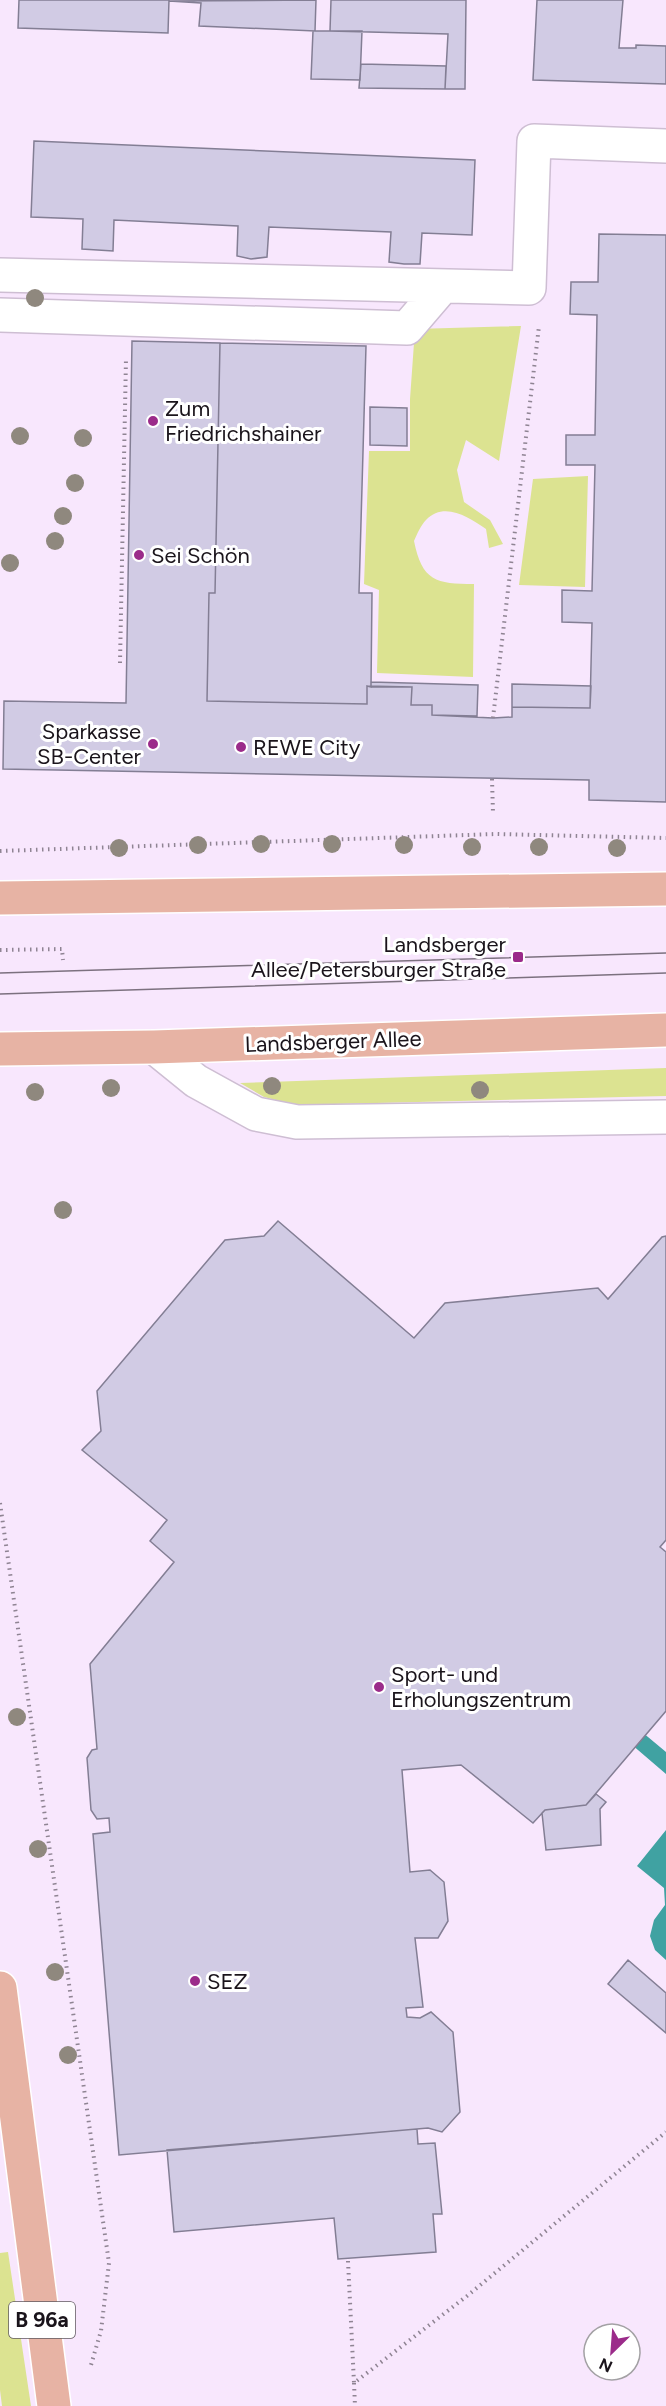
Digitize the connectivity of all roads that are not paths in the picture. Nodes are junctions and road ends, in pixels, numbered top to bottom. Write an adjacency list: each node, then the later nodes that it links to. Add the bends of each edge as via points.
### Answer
1 (666, 146): 3 (lane, via 534,141 529,288)
2 (0, 276): 3 (lane)
3 (443, 286): 4 (lane, via 407,328)
4 (0, 315)
5 (666, 889): 6 (main road)
6 (0, 898)
7 (666, 1030): 8 (main road, Landsberger Allee)
8 (154, 1047): 9 (main road, Landsberger Allee); 10 (lane, via 196,1081 256,1114 297,1122)
9 (0, 1050)
10 (666, 1117)
11 (0, 1988): 12 (main road, B 96a)
12 (54, 2406)

